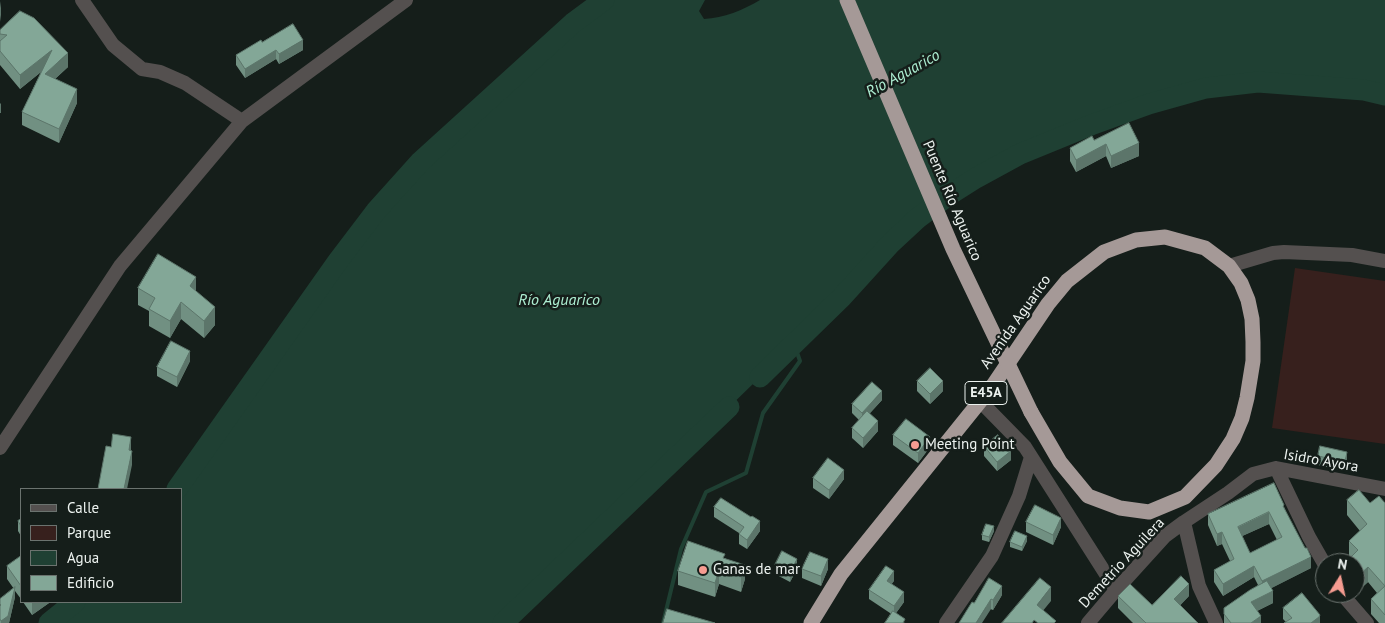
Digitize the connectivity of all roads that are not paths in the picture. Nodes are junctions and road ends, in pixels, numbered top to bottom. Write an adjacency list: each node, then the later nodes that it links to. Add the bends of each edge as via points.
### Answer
1 (82, 0): 4 (street, via 113,45 142,69 160,72 185,83)
2 (406, 0): 4 (street)
3 (848, 0): 6 (highway, Puente Río Aguarico / E45A, bridge, via 953,249 1031,412 1060,462 1088,496 1120,508 1149,512 1185,497 1216,464 1233,439 1247,398 1254,342 1248,300)
4 (242, 121): 8 (street, via 120,266)
5 (1385, 261): 6 (street, via 1352,255 1284,252)
6 (1230, 266): 7 (highway, Avenida Aguarico / E45A, via 1205,248 1165,237 1136,240 1104,252 1067,281)
7 (980, 401): 9 (street); 17 (highway, Avenida Aguarico / E45A, via 841,574)
8 (0, 448)
9 (1031, 457): 15 (street); 18 (street, via 1020,496 992,556)
10 (1276, 468): 11 (street, Isidro Ayora); 12 (street, Isidro Ayora, via 1253,474); 14 (street)
11 (1385, 489)
12 (1228, 493): 13 (street, Demetrio Aguilera)
13 (1184, 522): 15 (street, Demetrio Aguilera, via 1165,536); 20 (street, via 1199,586)
14 (1318, 553)
15 (1116, 590): 19 (street, Demetrio Aguilera)
16 (1350, 603): 21 (street)
17 (811, 623)
18 (946, 623)
19 (1088, 623)
20 (1216, 623)
21 (1367, 623)

